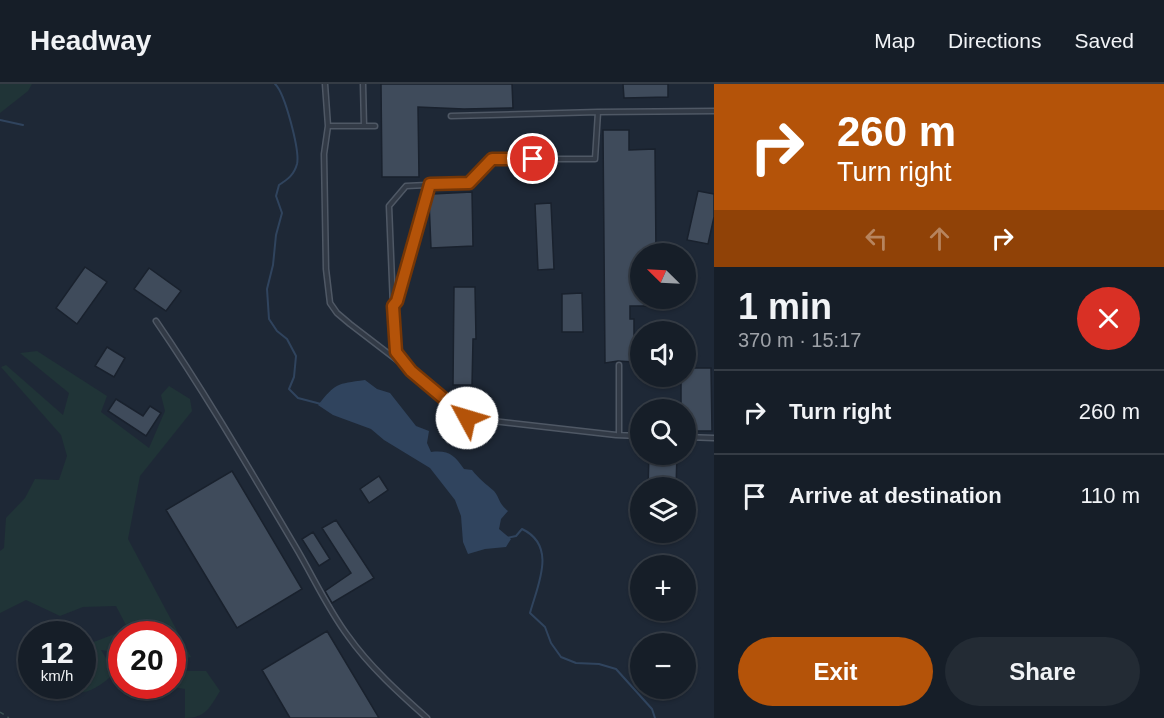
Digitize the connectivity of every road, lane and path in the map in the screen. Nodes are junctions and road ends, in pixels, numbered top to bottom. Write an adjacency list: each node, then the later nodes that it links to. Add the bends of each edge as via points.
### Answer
1 (325, 84): 6 (lane)
2 (363, 84): 7 (lane)
3 (714, 111): 4 (lane)
4 (598, 112): 5 (lane); 9 (lane, via 595,159 492,159 469,183)
5 (451, 116)
6 (328, 126): 7 (lane); 13 (lane, via 324,154 330,303 350,324)
7 (364, 126): 8 (lane)
8 (375, 126)
9 (430, 184): 10 (lane); 10 (lane, via 406,186 389,206)
10 (393, 306): 13 (lane, via 396,352)
11 (156, 321): 20 (lane, via 194,376 330,612 374,666)
12 (620, 365): 14 (lane)
13 (411, 371): 14 (lane, via 467,418)
14 (619, 435): 15 (lane)
15 (630, 436)
16 (696, 437): 17 (lane)
17 (714, 438)
18 (0, 712): 19 (path)
19 (9, 718)
20 (427, 718)

